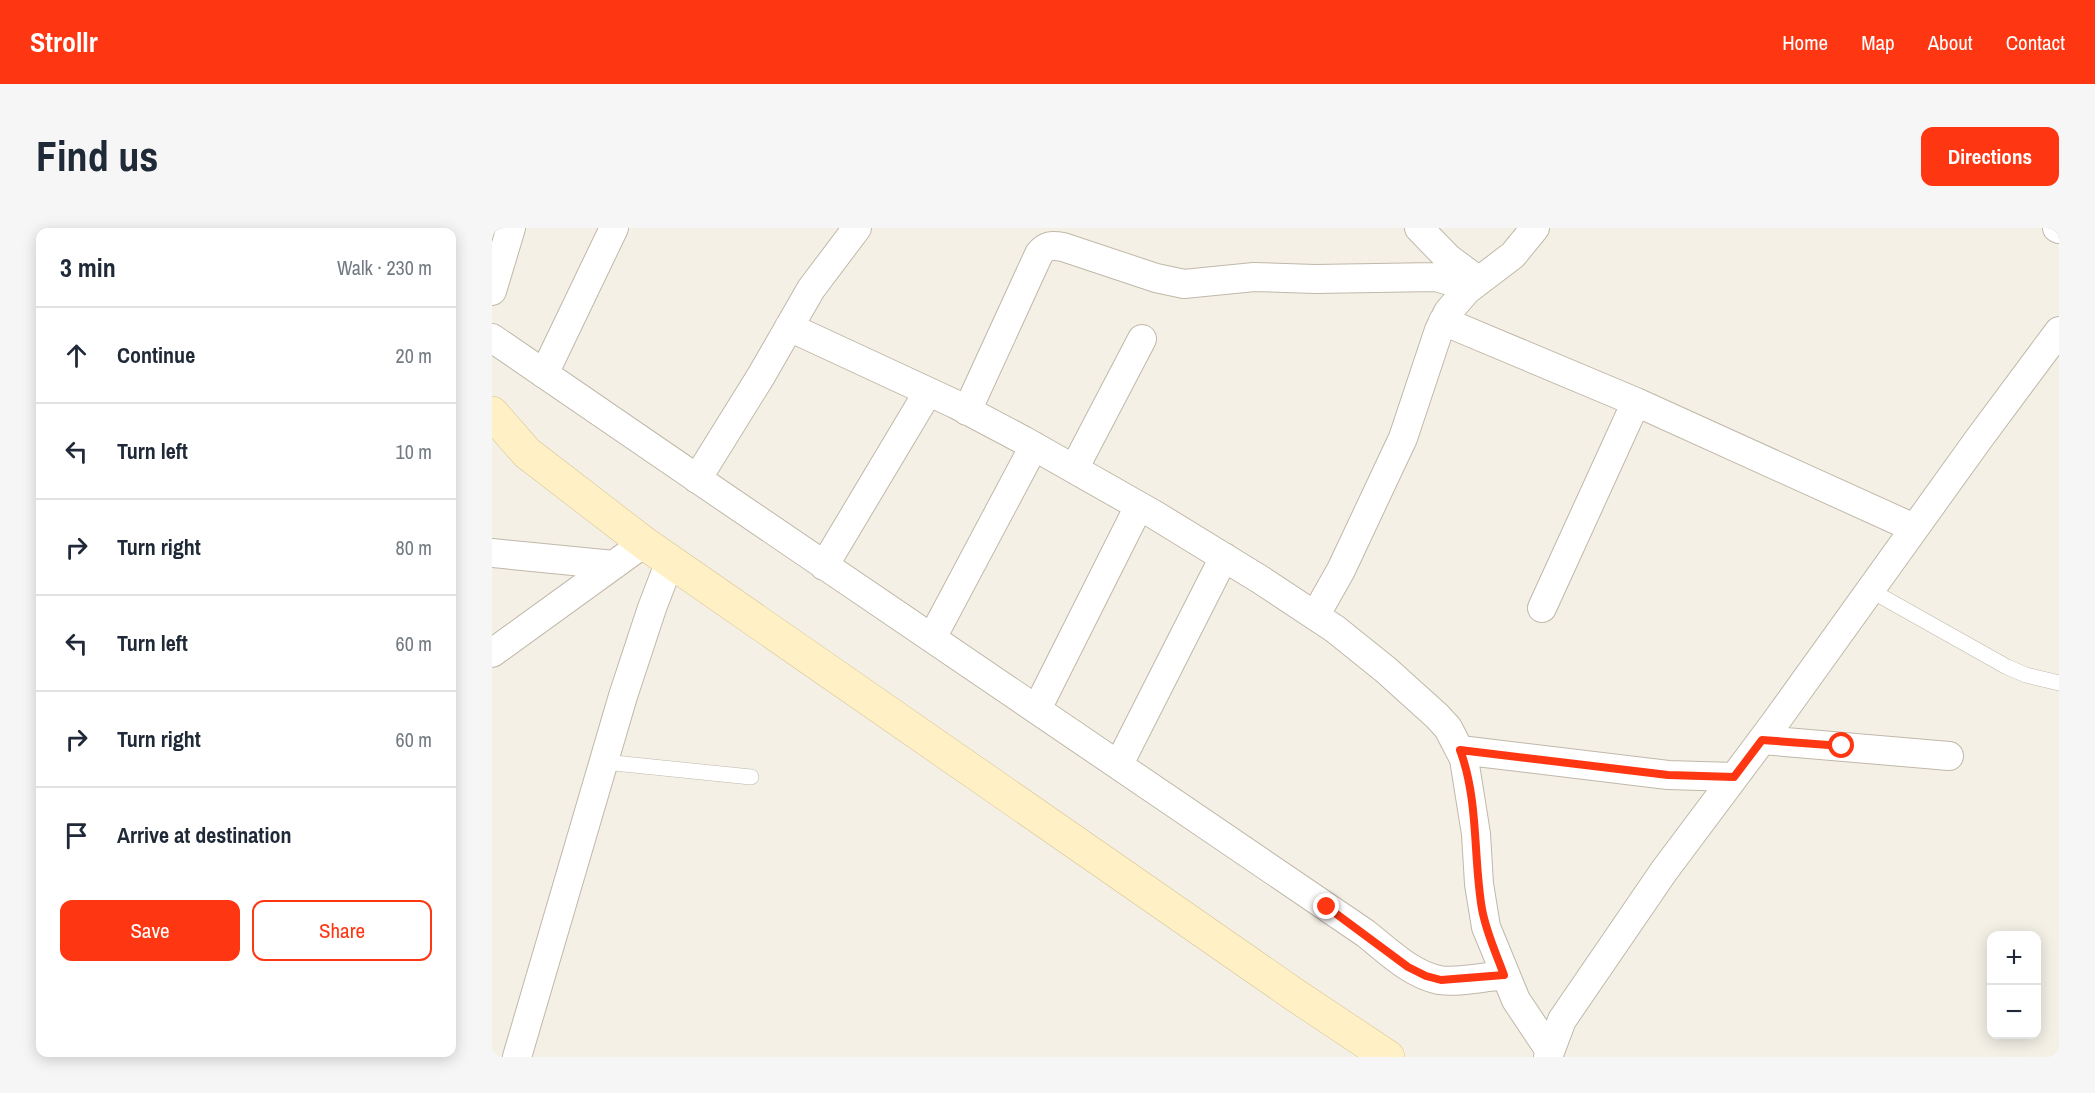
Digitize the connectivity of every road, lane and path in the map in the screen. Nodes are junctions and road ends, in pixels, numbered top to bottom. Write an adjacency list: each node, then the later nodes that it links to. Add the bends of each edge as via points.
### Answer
1 (511, 228): 7 (street)
2 (614, 228): 13 (street)
3 (858, 228): 9 (street, via 811,289)
4 (1419, 228): 6 (street)
5 (1535, 228): 6 (street, via 1513,255)
6 (1473, 285): 8 (street, via 1455,301); 16 (street, via 1436,277 1254,277 1184,284 1063,247 1044,247)
7 (492, 291)
8 (1443, 321): 15 (street); 30 (street, via 1403,438)
9 (789, 327): 14 (street); 20 (street)
10 (2059, 331): 22 (street)
11 (492, 338): 13 (street)
12 (1142, 339): 19 (street)
13 (544, 374): 20 (street)
14 (928, 392): 16 (street); 27 (street)
15 (1636, 402): 22 (street); 29 (street)
16 (967, 411): 18 (street)
17 (492, 414): 23 (street, via 527,453)
18 (1034, 446): 19 (street); 31 (street)
19 (1074, 469): 21 (street)
20 (697, 479): 27 (street)
21 (1139, 506): 25 (street); 34 (street)
22 (1914, 528): 28 (street)
23 (657, 552): 26 (street); 38 (street, via 652,608); 45 (street)
24 (492, 553): 26 (street)
25 (1224, 557): 30 (street); 39 (street)
26 (614, 565): 32 (street)
27 (824, 566): 31 (street)
28 (1870, 591): 33 (lane, via 2007,667); 35 (street)
29 (1542, 608)
30 (1315, 616): 36 (street, via 1386,670 1437,716)
31 (932, 638): 34 (street)
32 (492, 652)
33 (2059, 683)
34 (1037, 709): 39 (street)
35 (1762, 740): 37 (street); 41 (street)
36 (1460, 750): 41 (street, via 1658,774); 42 (street, via 1476,834 1482,909)
37 (1949, 756)
38 (604, 762): 40 (lane); 44 (street)
39 (1119, 764): 42 (street, via 1365,933 1408,967 1441,980)
40 (751, 777)
41 (1734, 777): 43 (street, via 1581,990 1562,1020)
42 (1504, 975): 43 (street)
43 (1551, 1055)
44 (517, 1057)
45 (1388, 1057)

